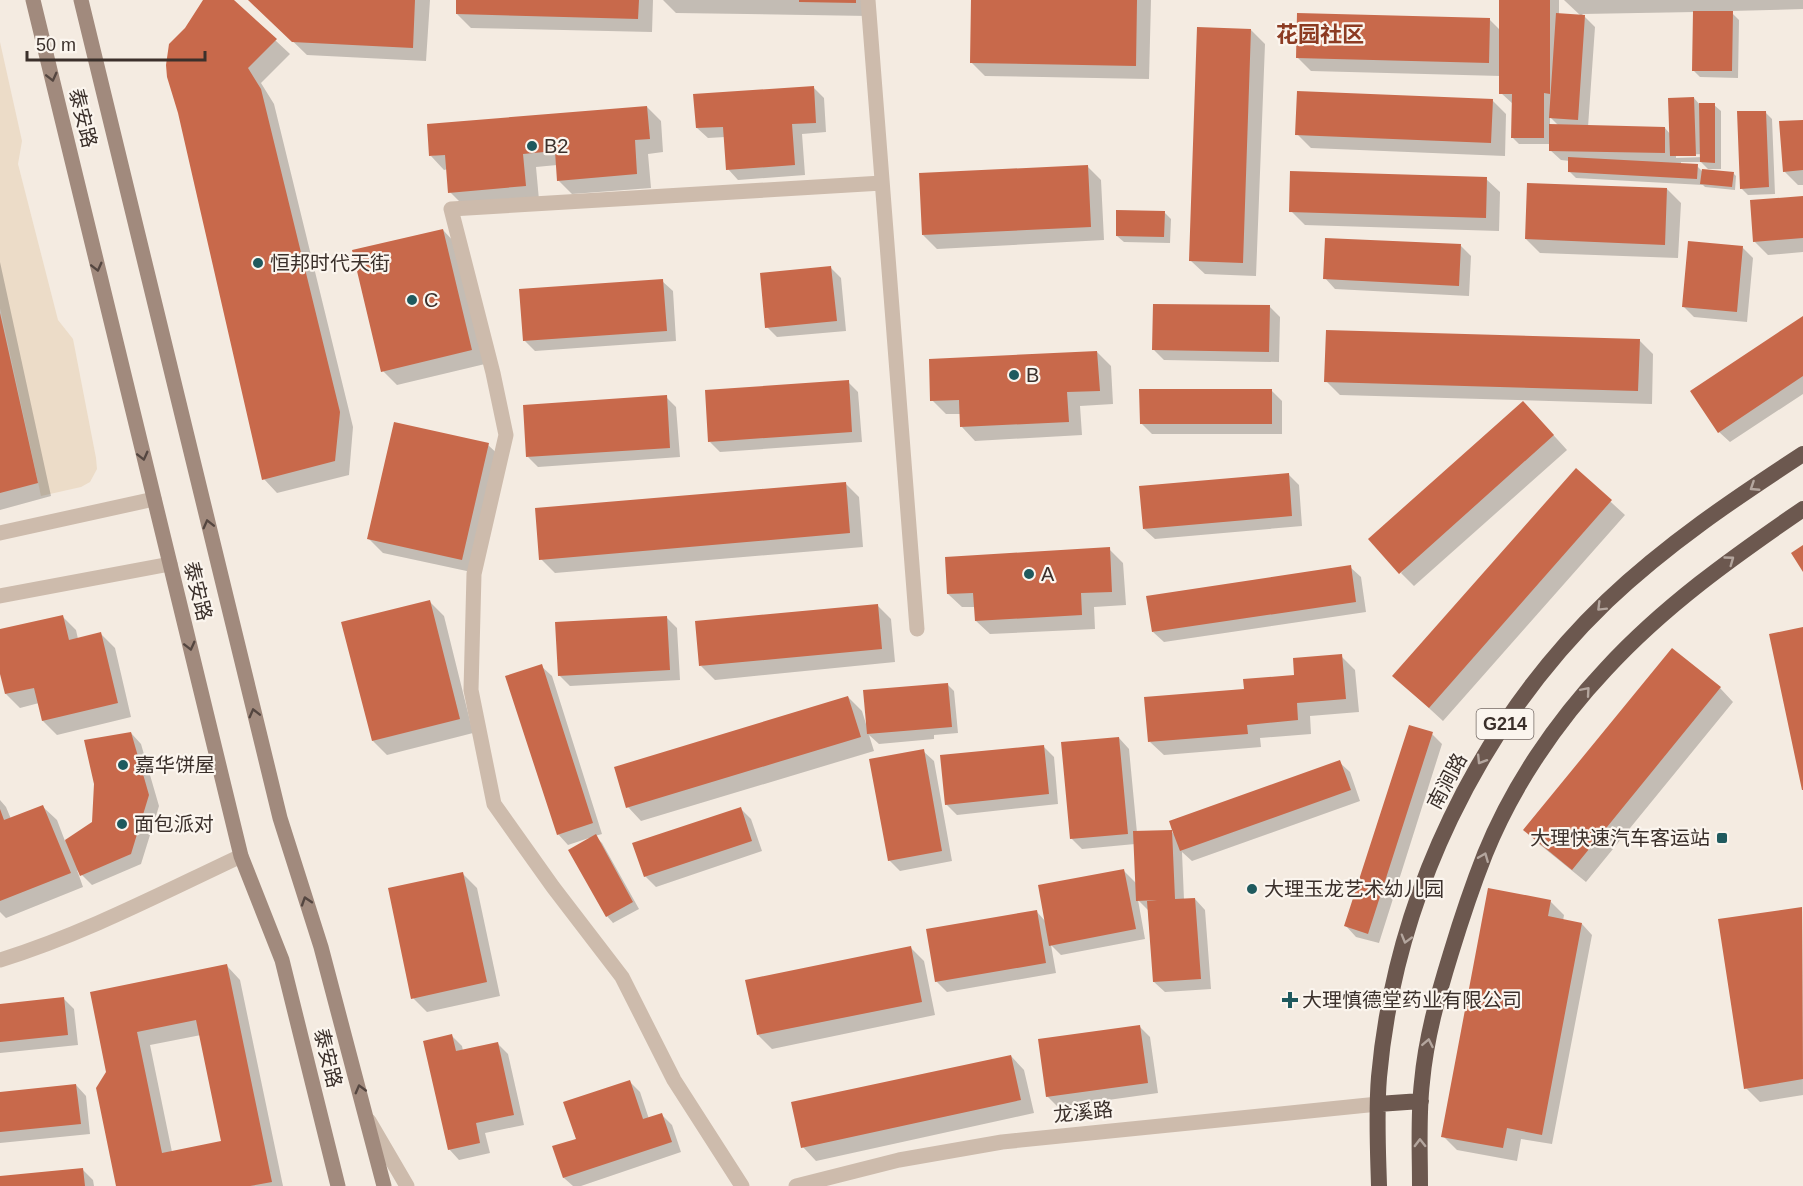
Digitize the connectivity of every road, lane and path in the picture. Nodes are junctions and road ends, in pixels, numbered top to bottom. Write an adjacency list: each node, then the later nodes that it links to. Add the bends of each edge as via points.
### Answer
1 (33, 0): 6 (main road, 泰安路, one-way to 6)
2 (81, 0): 16 (main road, 泰安路, one-way to 2, via 321,947 279,818)
3 (868, 0): 4 (street)
4 (882, 183): 11 (street); 20 (street, via 451,209 506,435 474,574 471,690 494,804 622,976 674,1080)
5 (1803, 454): 15 (highway, 南涧路 / G214, one-way to 15, via 1687,533 1608,600 1540,675 1488,750 1449,820 1412,918 1388,1011)
6 (154, 500): 8 (street); 9 (main road, 泰安路)
7 (1803, 508): 14 (highway, G214, one-way to 7, via 1433,1015 1466,905 1485,853 1537,758 1587,689 1643,632 1696,585)
8 (0, 533)
9 (170, 564): 10 (street); 12 (main road, 泰安路, one-way to 12)
10 (0, 596)
11 (917, 629)
12 (241, 856): 13 (street, via 112,917); 17 (main road, 泰安路, via 282,960)
13 (0, 960)
14 (1421, 1101): 15 (highway); 23 (highway, G214, one-way to 14)
15 (1378, 1104): 21 (street, 龙溪路, via 1002,1142 899,1160); 22 (highway, 南涧路 / G214)
16 (368, 1120): 18 (main road, 泰安路); 19 (street)
17 (338, 1186)
18 (384, 1186)
19 (407, 1186)
20 (742, 1186)
21 (796, 1186)
22 (1379, 1186)
23 (1420, 1186)

